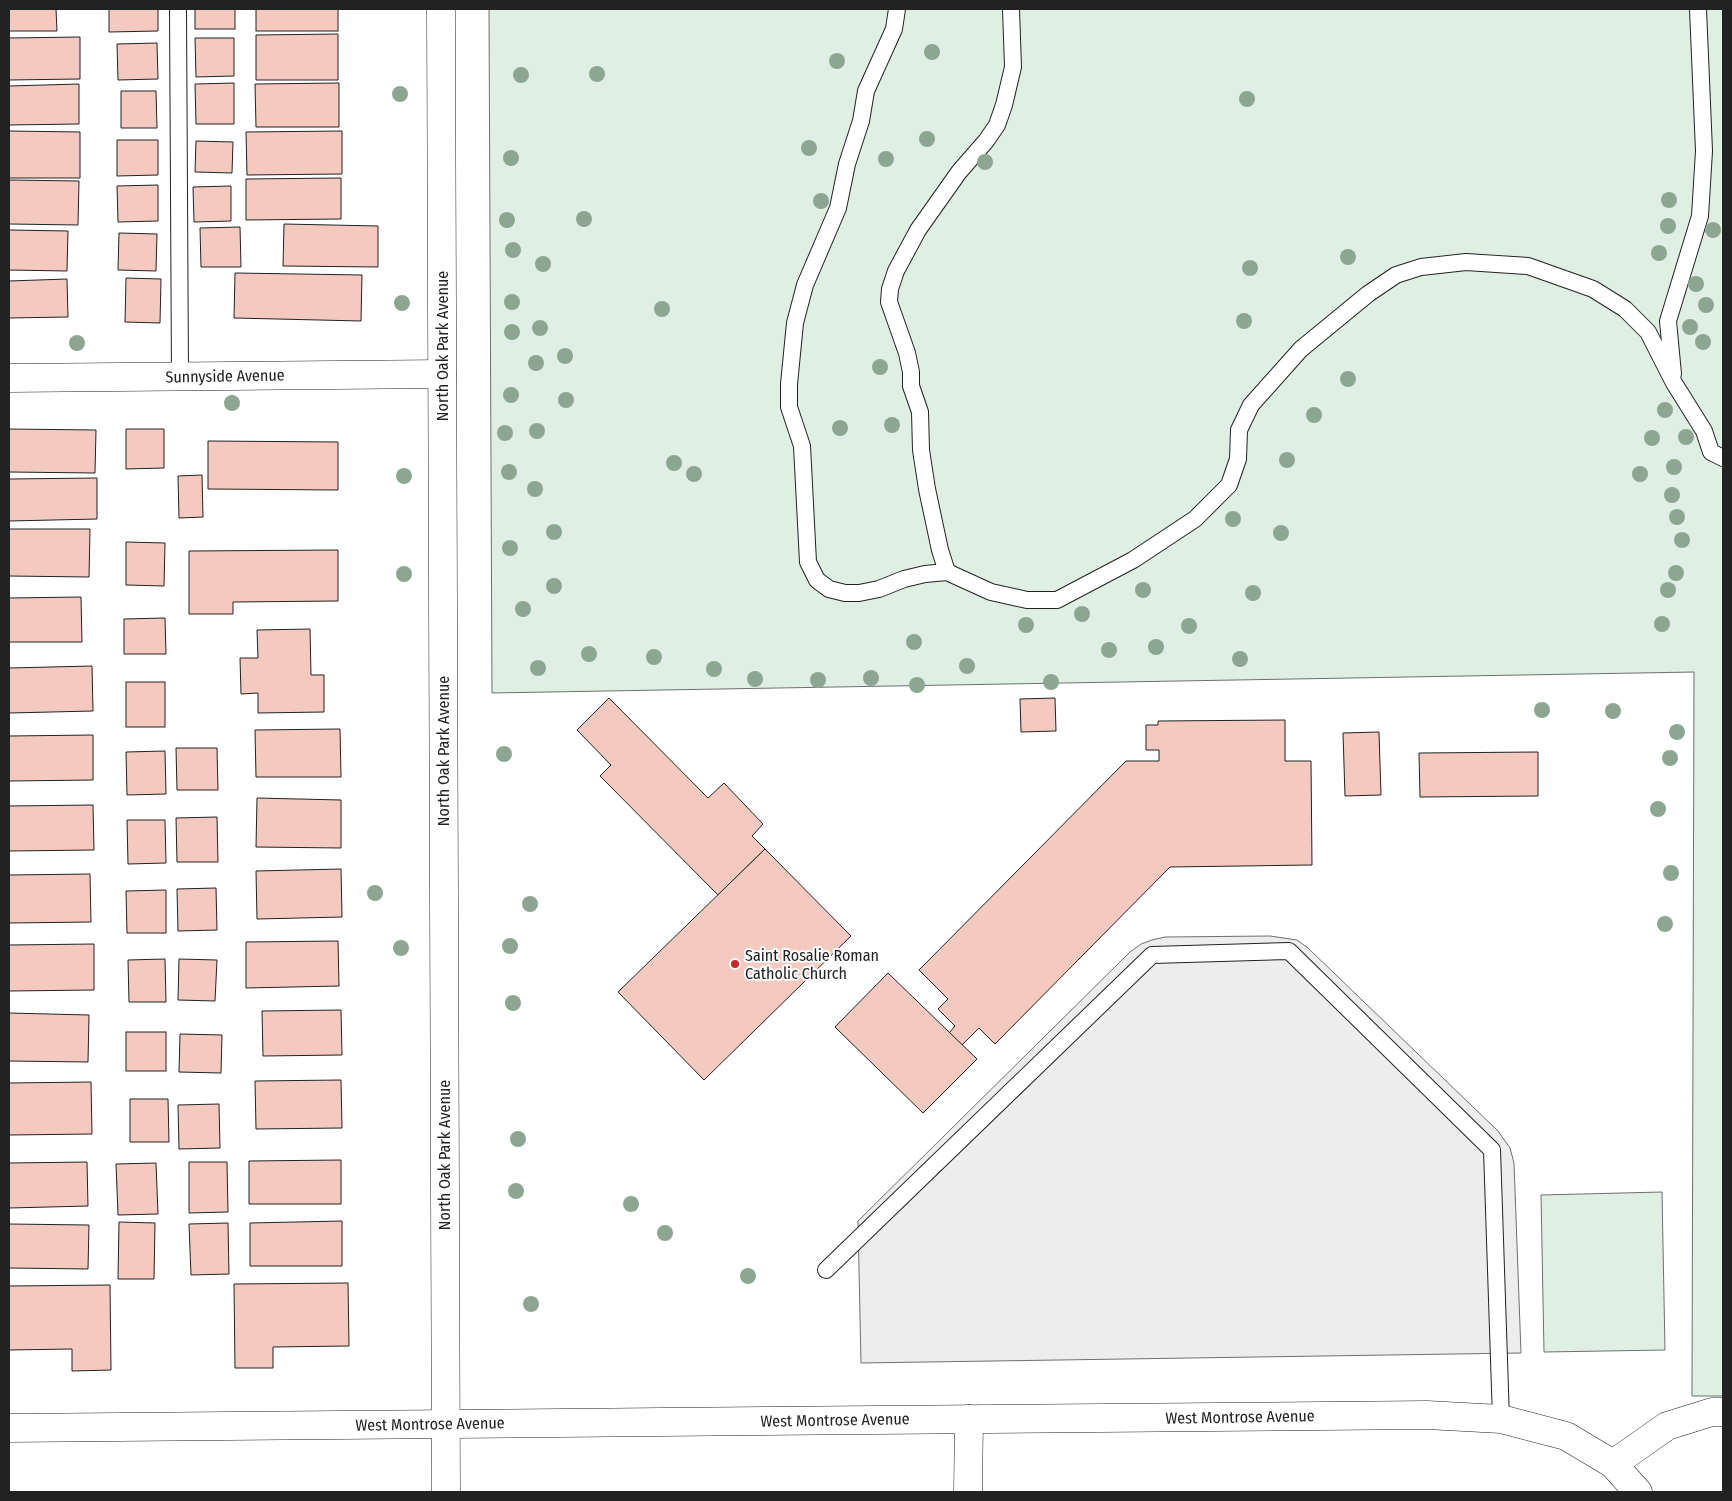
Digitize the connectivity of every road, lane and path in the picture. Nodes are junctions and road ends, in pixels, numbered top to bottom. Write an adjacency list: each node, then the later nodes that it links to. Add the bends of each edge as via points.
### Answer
1 (178, 9): 7 (lane)
2 (441, 9): 6 (street, North Oak Park Avenue)
3 (897, 9): 11 (lane, via 894,28 866,91 838,208 805,285 795,323 790,407 802,446 808,562 817,580 829,589 859,593 904,579)
4 (1011, 9): 11 (lane, via 1013,68 997,125 918,230 890,289 889,302 906,353 911,386 920,412 927,489)
5 (1698, 9): 9 (lane, via 1704,151 1700,216 1668,321)
6 (442, 374): 7 (street, Sunnyside Avenue); 16 (street, North Oak Park Avenue)
7 (180, 376): 8 (street, Sunnyside Avenue)
8 (9, 378)
9 (1674, 383): 10 (lane, via 1704,431 1711,452); 11 (lane, via 1648,332 1625,309 1593,289 1528,266 1466,262 1421,267 1382,285 1301,349 1251,405 1239,430 1238,459 1229,485 1195,519 1133,560 1058,600 1027,600 991,592)
10 (1723, 458)
11 (947, 572)
12 (826, 1270): 15 (lane, via 1152,955 1289,951 1492,1150)
13 (1723, 1412): 18 (street, via 1712,1412 1667,1426)
14 (969, 1419): 15 (street, West Montrose Avenue, via 1417,1415); 16 (street, West Montrose Avenue); 20 (street)
15 (1501, 1419): 18 (street, West Montrose Avenue, via 1566,1436)
16 (445, 1424): 17 (street, West Montrose Avenue); 19 (street, North Oak Park Avenue)
17 (9, 1428)
18 (1613, 1464): 21 (street, West Montrose Avenue)
19 (446, 1492)
20 (968, 1492)
21 (1638, 1492)

